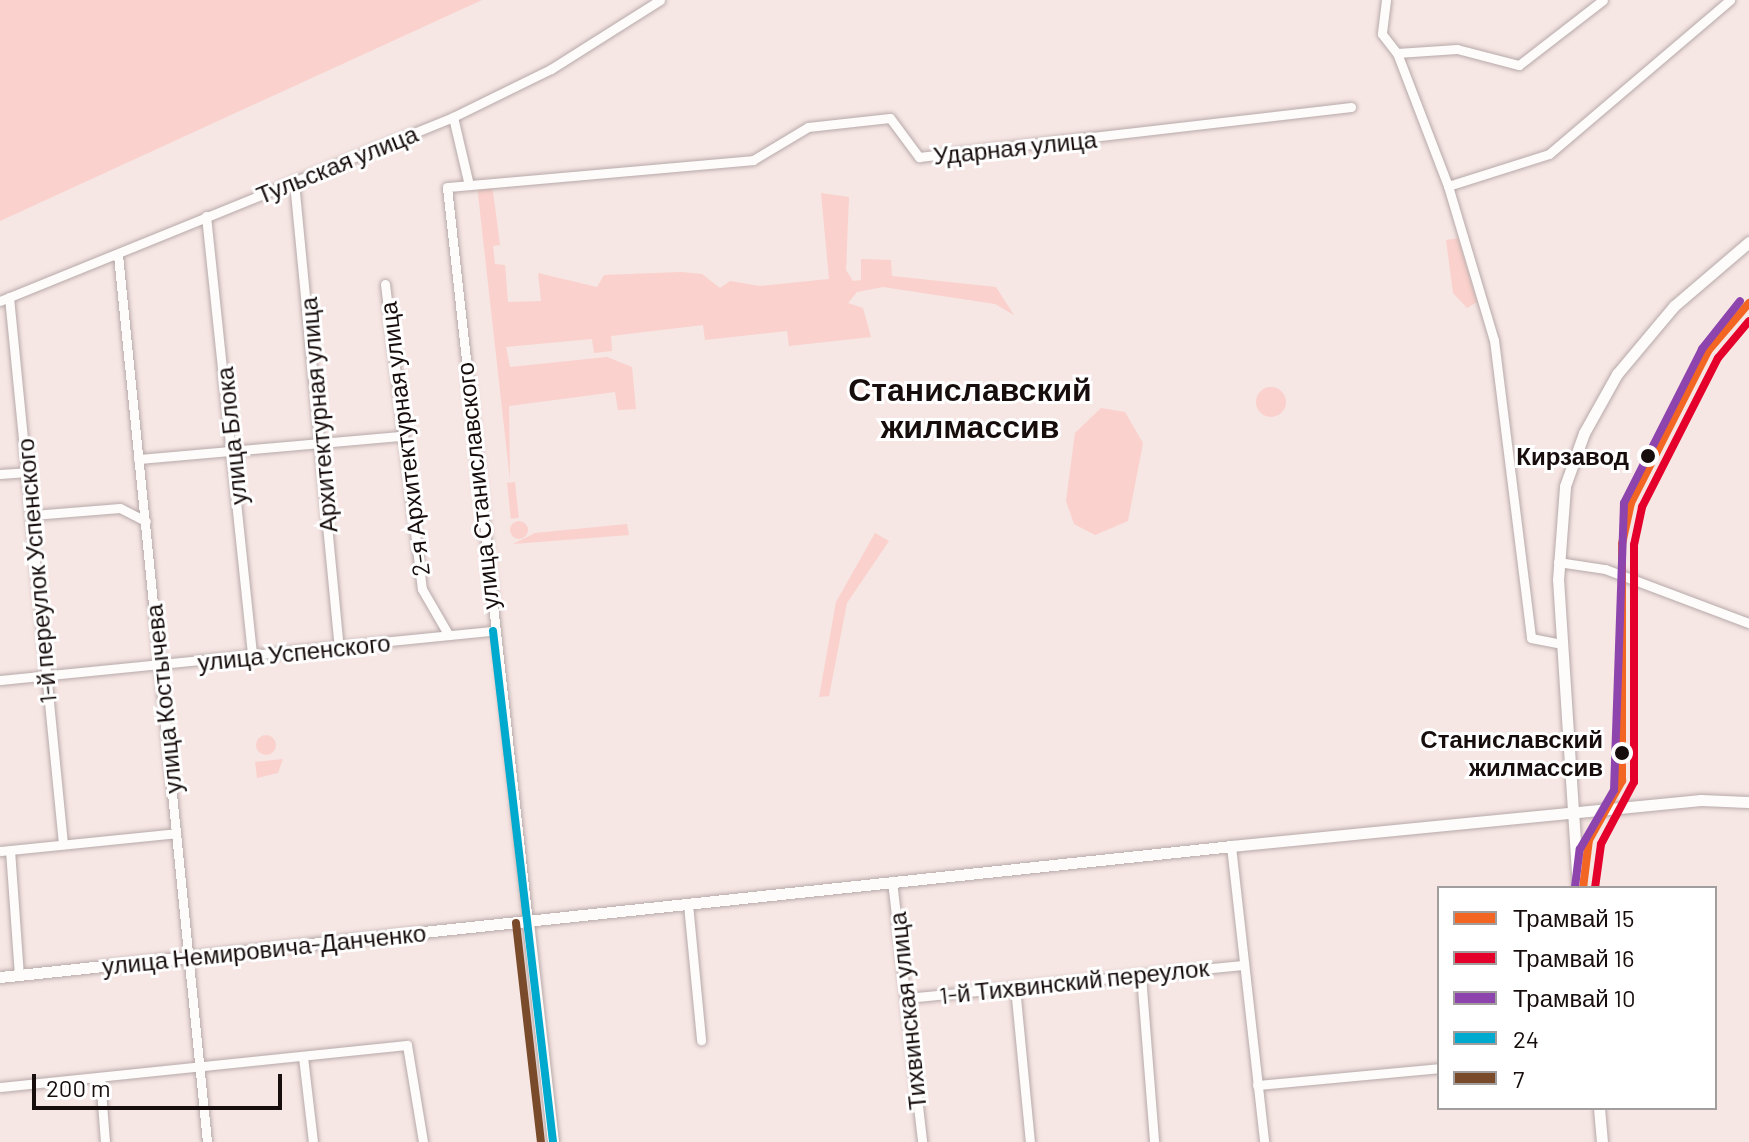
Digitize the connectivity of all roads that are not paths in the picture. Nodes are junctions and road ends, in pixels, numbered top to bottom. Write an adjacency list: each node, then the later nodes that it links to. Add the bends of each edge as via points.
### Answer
1 (660, 0): 7 (street, Тульская улица, via 551,69)
2 (1386, 0): 5 (street, via 1382,34)
3 (1603, 0): 5 (street, via 1510,67 1457,49)
4 (1730, 0): 10 (street, via 1549,154)
5 (1397, 53): 10 (street)
6 (1351, 107): 8 (street, Ударная улица, via 919,157 890,118 808,127 753,160)
7 (453, 117): 8 (street); 9 (street, Тульская улица)
8 (468, 181): 26 (street, улица Станиславского, via 444,193)
9 (294, 182): 11 (street, Тульская улица); 17 (street, Архитектурная улица)
10 (1448, 186): 28 (street, via 1494,340 1531,638)
11 (206, 216): 13 (street, Тульская улица); 18 (street, улица Блока)
12 (1749, 242): 24 (main road, via 1646,336 1602,398 1574,456)
13 (118, 255): 15 (street, Тульская улица); 19 (street, улица Костычева)
14 (385, 284): 16 (street, 2-я Архитектурная улица)
15 (4, 299): 20 (street, 1-й переулок Успенского)
16 (401, 436): 17 (street); 27 (street, 2-я Архитектурная улица, via 422,589)
17 (318, 443): 18 (street); 29 (street, Архитектурная улица)
18 (233, 450): 19 (street); 30 (street, улица Блока)
19 (138, 459): 23 (street, улица Костычева)
20 (27, 472): 21 (street); 22 (street, 1-й переулок Успенского)
21 (0, 474)
22 (33, 515): 23 (street, via 120,508); 32 (street, 1-й переулок Успенского)
23 (146, 521): 31 (street, улица Костычева)
24 (1558, 562): 25 (street, via 1605,569); 28 (main road)
25 (1749, 623)
26 (493, 631): 27 (street, улица Успенского); 43 (street, улица Станиславского)
27 (448, 634): 29 (street, улица Успенского)
28 (1562, 644): 35 (main road)
29 (339, 648): 30 (street, улица Успенского)
30 (252, 657): 31 (street, улица Успенского)
31 (159, 666): 32 (street, улица Успенского); 36 (street, улица Костычева)
32 (45, 676): 33 (street, улица Успенского); 37 (street, 1-й переулок Успенского)
33 (0, 680)
34 (1749, 802): 35 (main road, улица Немировича-Данченко)
35 (1574, 812): 38 (main road, улица Немировича-Данченко); 41 (main road)
36 (176, 833): 37 (street); 44 (street, улица Костычева)
37 (63, 844): 39 (street)
38 (1231, 846): 40 (main road, улица Немировича-Данченко); 45 (street)
39 (5, 850): 46 (street)
40 (892, 881): 42 (main road, улица Немировича-Данченко); 50 (street, Тихвинская улица)
41 (1578, 886)
42 (688, 904): 43 (main road, улица Немировича-Данченко); 51 (street)
43 (528, 922): 44 (main road, улица Немировича-Данченко); 63 (main road, улица Станиславского)
44 (189, 957): 46 (main road, улица Немировича-Данченко); 53 (street, улица Костычева)
45 (1243, 965): 47 (street, 1-й Тихвинский переулок); 56 (street)
46 (19, 975): 48 (main road, улица Немировича-Данченко)
47 (1141, 975): 49 (street, 1-й Тихвинский переулок); 66 (street)
48 (0, 977)
49 (1015, 987): 50 (street, 1-й Тихвинский переулок); 65 (street)
50 (906, 998): 64 (street, Тихвинская улица)
51 (701, 1040)
52 (303, 1057): 53 (street); 61 (street); 62 (street, via 412,1049)
53 (201, 1067): 55 (street); 60 (street, улица Костычева)
54 (1437, 1068): 56 (street)
55 (100, 1077): 57 (street); 59 (street)
56 (1257, 1085): 67 (street)
57 (0, 1087)
58 (1599, 1110): 68 (main road)
59 (105, 1142)
60 (207, 1142)
61 (313, 1142)
62 (423, 1142)
63 (553, 1142)
64 (922, 1142)
65 (1030, 1142)
66 (1154, 1142)
67 (1264, 1142)
68 (1602, 1142)

